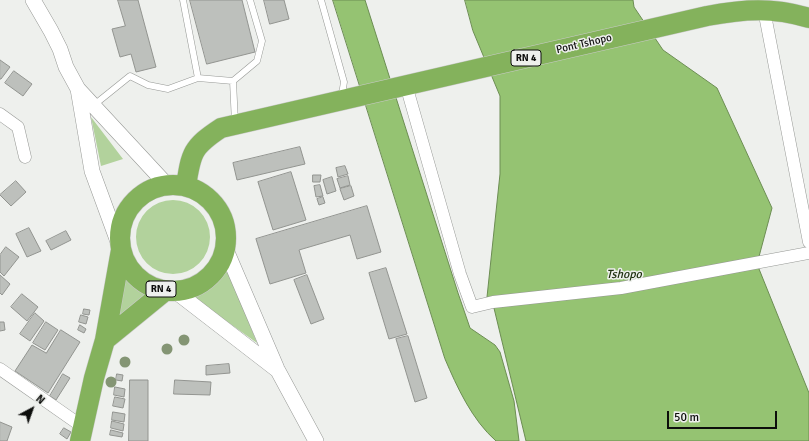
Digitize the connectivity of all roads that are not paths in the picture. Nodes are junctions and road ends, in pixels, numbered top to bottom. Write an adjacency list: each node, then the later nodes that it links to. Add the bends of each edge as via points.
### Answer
1 (34, 0): 10 (street)
2 (183, 0): 7 (lane)
3 (250, 0): 8 (lane, via 262,41 257,61)
4 (321, 0): 11 (lane, via 344,82 342,94)
5 (764, 10): 6 (highway, RN 4, via 790,12); 9 (highway, Pont Tshopo / RN 4, via 738,10 707,16); 18 (street)
6 (809, 18)
7 (198, 78): 8 (lane); 12 (lane, via 168,89 148,85 130,76)
8 (233, 81): 14 (lane)
9 (406, 85): 11 (highway, Pont Tshopo / RN 4); 21 (street, via 472,307 493,302 621,288)
10 (78, 89): 12 (street); 19 (street, via 92,171)
11 (335, 102): 14 (highway, RN 4)
12 (94, 106): 16 (street)
13 (0, 114): 15 (street, via 18,127)
14 (235, 124): 17 (highway, RN 4, via 221,128 203,140 190,158)
15 (25, 157)
16 (166, 184): 17 (highway, RN 4); 19 (highway, RN 4, via 148,190 133,202 123,218)
17 (186, 186): 20 (highway, RN 4, via 205,195 219,210 226,229)
18 (809, 242)
19 (121, 250): 22 (highway, RN 4, via 130,269 146,283); 23 (highway, RN 4)
20 (226, 250): 22 (highway, RN 4, via 219,266 208,279 192,288); 25 (street)
21 (809, 253)
22 (170, 291): 23 (highway, RN 4); 25 (street)
23 (104, 340): 26 (highway, RN 4)
24 (0, 369): 26 (street)
25 (277, 370): 27 (street)
26 (81, 434)
27 (316, 441)

